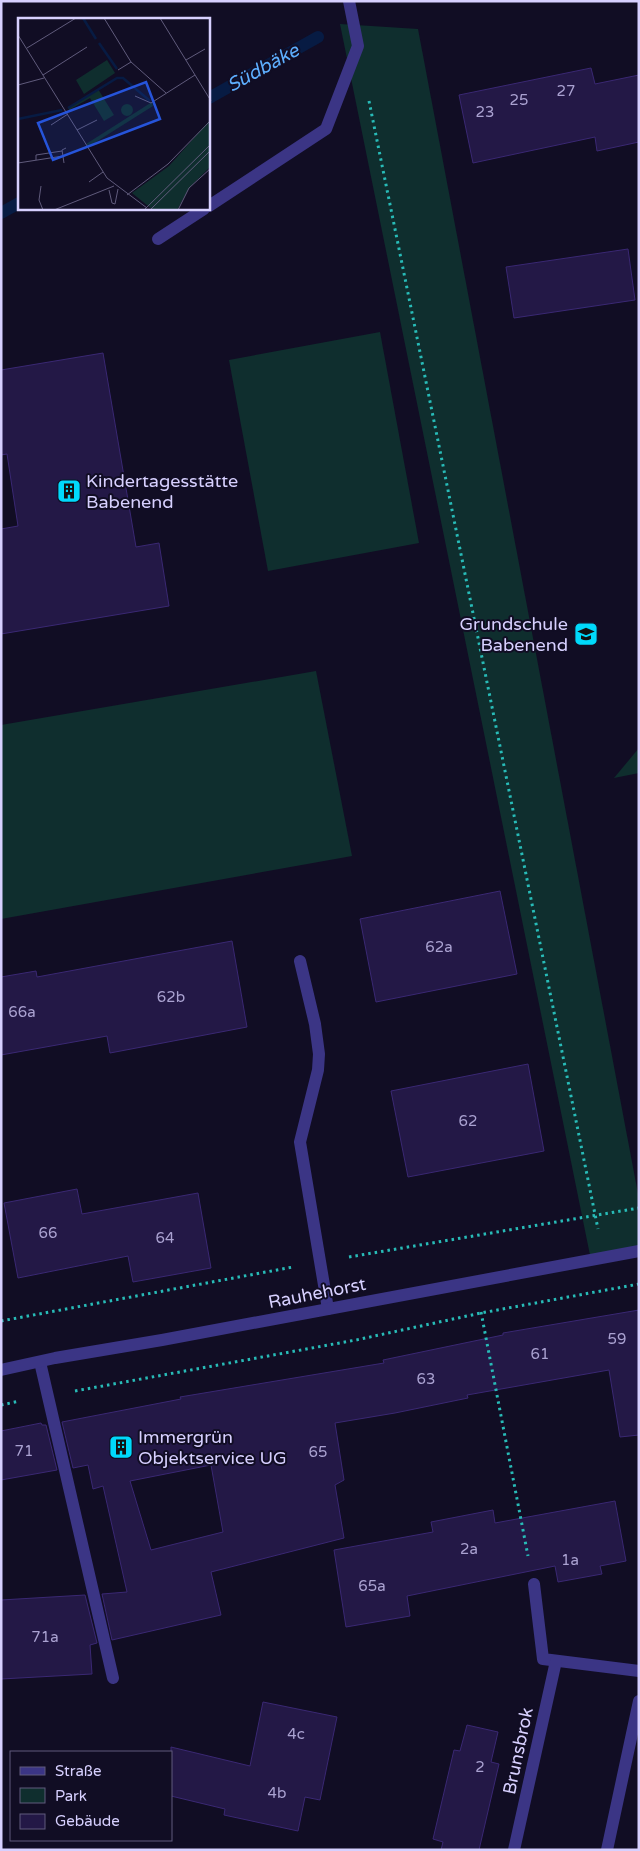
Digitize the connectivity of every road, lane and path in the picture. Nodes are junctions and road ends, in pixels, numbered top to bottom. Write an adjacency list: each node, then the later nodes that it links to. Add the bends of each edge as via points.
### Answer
1 (349, 1): 3 (street, via 358,46 326,129)
2 (368, 94): 8 (path)
3 (210, 205)
4 (202, 210): 5 (street)
5 (158, 239)
6 (300, 961): 11 (street, via 319,1054 300,1142)
7 (639, 1250): 8 (street, Rauhehorst)
8 (603, 1257): 9 (street, Rauhehorst)
9 (476, 1280): 11 (street, Rauhehorst); 12 (path)
10 (639, 1284): 12 (path)
11 (328, 1308): 13 (street, Rauhehorst)
12 (481, 1313): 15 (path, via 356,1340); 17 (path)
13 (40, 1362): 14 (street, Rauhehorst); 15 (street)
14 (1, 1370)
15 (48, 1396): 16 (path); 20 (street)
16 (1, 1405)
17 (534, 1584): 18 (street, via 543,1659)
18 (556, 1661): 19 (street); 22 (street, Brunsbrok)
19 (639, 1671)
20 (113, 1678)
21 (639, 1701): 23 (street)
22 (514, 1850)
23 (607, 1850)

